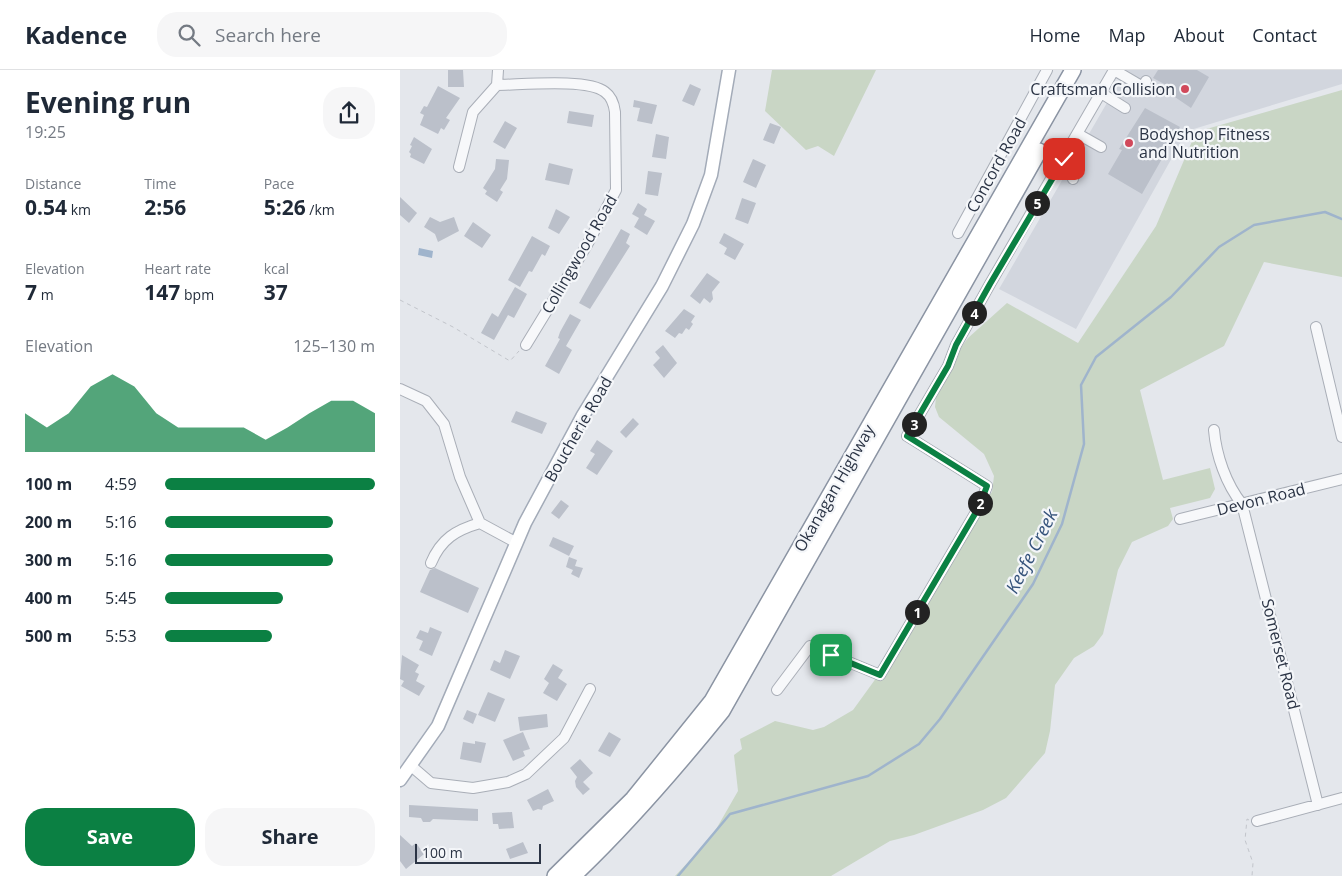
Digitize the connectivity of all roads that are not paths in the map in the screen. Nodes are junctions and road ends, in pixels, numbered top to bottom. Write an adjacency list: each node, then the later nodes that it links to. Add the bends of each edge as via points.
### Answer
1 (498, 70): 8 (street)
2 (729, 70): 26 (main road, Boucherie Road, via 712,175 693,224 662,286 582,417)
3 (1047, 70): 16 (street, Concord Road)
4 (1073, 70): 35 (highway, Okanagan Highway, via 712,701 633,799)
5 (1084, 70): 36 (highway, Okanagan Highway, via 722,711 671,775)
6 (1114, 70): 7 (street, via 1143,87); 9 (street)
7 (1146, 81)
8 (497, 86): 14 (street, via 474,112); 18 (street, Collingwood Road, via 578,84 604,91 613,102 615,112 616,190)
9 (1101, 93): 10 (street); 11 (street)
10 (1125, 108)
11 (1078, 134): 12 (street); 13 (street)
12 (1101, 147)
13 (1062, 162): 15 (street); 29 (street, via 990,284 907,436 987,486 979,507 880,675 810,646)
14 (459, 167)
15 (1073, 179)
16 (958, 233)
17 (1316, 327): 21 (street)
18 (526, 344)
19 (400, 389): 25 (street, via 426,401 444,424 460,477)
20 (1214, 430): 23 (street, Somerset Road, via 1230,485)
21 (1342, 437)
22 (1342, 479): 23 (street, Devon Road)
23 (1242, 504): 24 (street, Devon Road); 33 (street, Somerset Road)
24 (1180, 519)
25 (480, 523): 26 (street); 27 (street, via 460,529 437,548)
26 (517, 543): 30 (main road, Boucherie Road, via 438,726)
27 (431, 563)
28 (590, 689): 30 (street, via 564,738 526,774 508,782 473,788 431,783)
29 (777, 690)
30 (410, 765): 31 (main road, Boucherie Road)
31 (400, 780)
32 (1342, 798): 33 (street)
33 (1318, 805): 34 (street)
34 (1257, 821)
35 (555, 876)
36 (573, 876)

